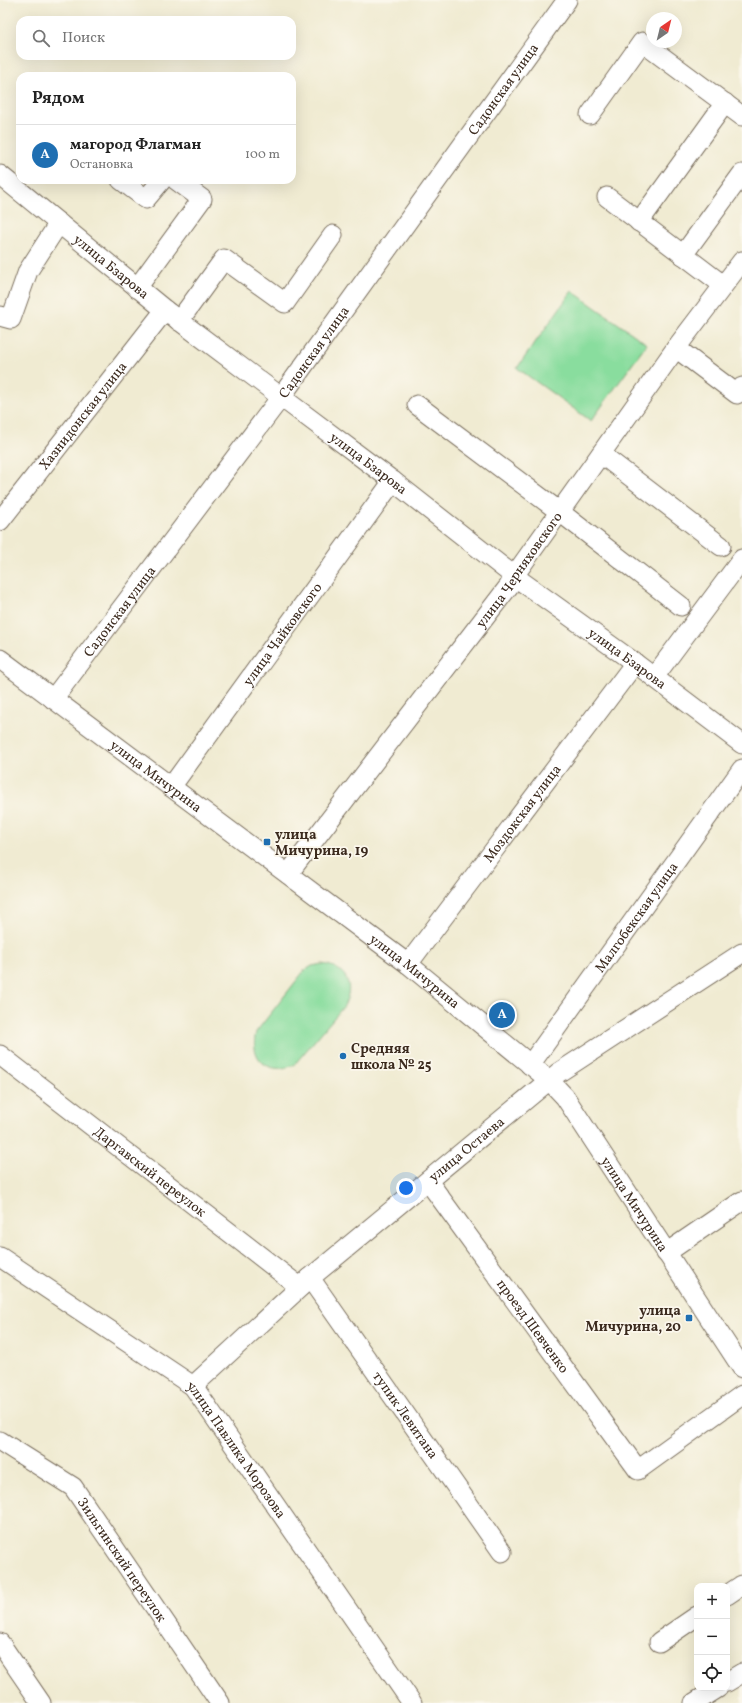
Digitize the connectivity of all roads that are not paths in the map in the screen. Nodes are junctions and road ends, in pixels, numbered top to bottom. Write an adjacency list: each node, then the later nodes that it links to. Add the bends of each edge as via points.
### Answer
1 (568, 0): 22 (street, Садонская улица)
2 (725, 103): 3 (street, via 642,42); 4 (street); 11 (street)
3 (590, 115)
4 (742, 116)
5 (742, 174): 14 (street)
6 (0, 175): 12 (street, улица Бзарова)
7 (126, 184): 8 (street, via 146,199)
8 (159, 184)
9 (181, 184): 17 (street, via 202,200)
10 (607, 197): 11 (street)
11 (639, 222): 14 (street)
12 (59, 223): 17 (street, улица Бзарова); 19 (street, via 28,271 12,319)
13 (333, 235): 18 (street, Хазнидонская улица, via 284,303 224,259)
14 (682, 255): 16 (street)
15 (742, 261): 16 (street, улица Черняховского)
16 (723, 285): 20 (street, улица Черняховского)
17 (137, 288): 18 (street, улица Бзарова)
18 (172, 315): 22 (street, улица Бзарова); 27 (street, Хазнидонская улица)
19 (0, 316)
20 (676, 348): 21 (street, via 737,394); 24 (street, улица Черняховского)
21 (742, 387)
22 (281, 397): 25 (street, улица Бзарова); 35 (street, Садонская улица)
23 (417, 405): 26 (street)
24 (601, 454): 26 (street, улица Черняховского); 28 (street)
25 (393, 481): 30 (street, улица Бзарова); 38 (street, улица Чайковского)
26 (560, 512): 30 (street, улица Черняховского); 31 (street)
27 (0, 521)
28 (721, 546)
29 (742, 560): 34 (street)
30 (514, 576): 33 (street, улица Бзарова); 39 (street, улица Черняховского, via 510,586)
31 (681, 606)
32 (0, 659): 35 (street, улица Мичурина)
33 (635, 662): 34 (street, улица Бзарова); 41 (street, Моздокская улица)
34 (654, 677): 36 (street, улица Бзарова)
35 (53, 699): 38 (street, улица Мичурина)
36 (742, 744)
37 (742, 769): 43 (street, Малгобекская улица)
38 (171, 787): 39 (street, улица Мичурина)
39 (288, 874): 41 (street, улица Мичурина)
40 (742, 953): 44 (street, улица Остаева)
41 (408, 964): 43 (street, улица Мичурина)
42 (0, 1055): 49 (street, Даргавский переулок)
43 (530, 1065): 44 (street, улица Мичурина)
44 (549, 1080): 45 (street, улица Остаева); 47 (street, улица Мичурина, via 565,1097)
45 (428, 1181): 49 (street, улица Остаева); 52 (street, проезд Шевченко, via 638,1470)
46 (742, 1201): 47 (street)
47 (666, 1253): 50 (street, улица Мичурина)
48 (0, 1258): 51 (street, улица Павлика Морозова)
49 (305, 1283): 51 (street, улица Остаева); 54 (street, тупик Левитана)
50 (742, 1368)
51 (193, 1386): 65 (street, улица Павлика Морозова)
52 (742, 1395)
53 (0, 1441): 64 (street, Зильгинский переулок, via 74,1487)
54 (502, 1552)
55 (742, 1585): 56 (street)
56 (730, 1593)
57 (694, 1618): 58 (street)
58 (659, 1642)
59 (0, 1643): 63 (street)
60 (742, 1673): 61 (street)
61 (730, 1680)
62 (713, 1691): 66 (street)
63 (41, 1703)
64 (220, 1703)
65 (412, 1703)
66 (694, 1703)

